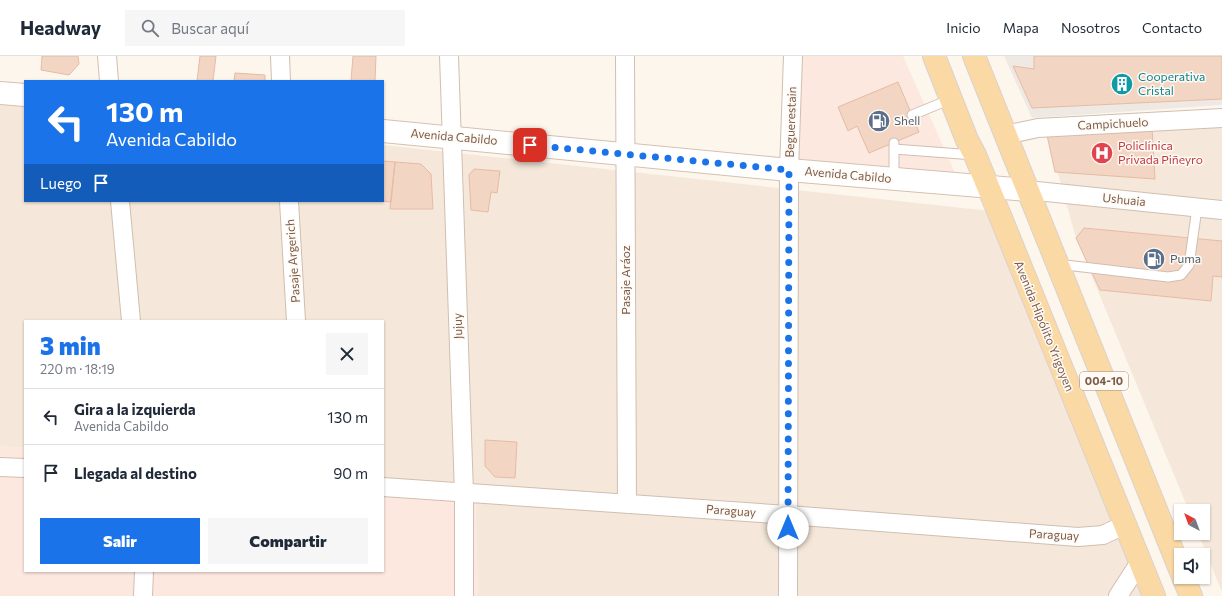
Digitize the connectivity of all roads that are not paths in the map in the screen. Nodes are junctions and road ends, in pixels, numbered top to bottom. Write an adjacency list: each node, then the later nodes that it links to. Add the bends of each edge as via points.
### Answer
1 (107, 56): 8 (street)
2 (280, 56): 9 (street)
3 (449, 56): 17 (street, Jujuy)
4 (625, 56): 18 (street, Pasaje Aráoz)
5 (793, 56): 20 (street, Beguerestain)
6 (934, 56): 12 (main road, Avenida Hipólito Yrigoyen / 004-10)
7 (974, 56): 16 (main road, 004-10)
8 (109, 80)
9 (281, 80)
10 (0, 93): 11 (street)
11 (24, 95)
12 (951, 99): 13 (lane); 19 (main road, Avenida Hipólito Yrigoyen / 004-10)
13 (912, 115)
14 (1222, 118): 16 (street, Campichuelo, via 1038,128)
15 (384, 131): 17 (street, Avenida Cabildo)
16 (1005, 135): 23 (main road, 004-10)
17 (451, 136): 18 (street, Avenida Cabildo); 34 (street, Jujuy)
18 (626, 155): 20 (street, Avenida Cabildo); 35 (street, Pasaje Aráoz)
19 (975, 155): 21 (lane, via 894,146); 22 (main road, Avenida Hipólito Yrigoyen / 004-10)
20 (789, 170): 21 (street, Avenida Cabildo); 36 (street, Beguerestain)
21 (894, 179): 22 (street, Avenida Cabildo)
22 (987, 187): 23 (street, Avenida Cabildo); 37 (main road, Avenida Hipólito Yrigoyen / 004-10)
23 (1027, 190): 26 (street, Ushuaia); 28 (main road, 004-10)
24 (120, 202): 29 (street)
25 (289, 202): 30 (street, Pasaje Argerich)
26 (1197, 208): 27 (street, Ushuaia); 28 (lane, via 1188,265 1181,275 1168,277)
27 (1222, 210)
28 (1056, 264): 38 (main road, 004-10)
29 (131, 320)
30 (296, 320)
31 (0, 467): 32 (street)
32 (24, 468)
33 (384, 487): 34 (street, Paraguay)
34 (464, 493): 35 (street, Paraguay); 43 (street, Jujuy)
35 (627, 504): 36 (street, Paraguay)
36 (788, 515): 37 (street, Paraguay, via 1078,537 1103,535); 44 (street, Beguerestain)
37 (1124, 525): 39 (main road, Avenida Hipólito Yrigoyen / 004-10)
38 (1174, 555)
39 (1140, 562): 45 (street); 46 (main road, Avenida Hipólito Yrigoyen / 004-10)
40 (144, 572): 42 (street)
41 (1186, 584): 47 (main road)
42 (143, 596)
43 (464, 596)
44 (788, 596)
45 (1118, 596)
46 (1154, 596)
47 (1191, 596)

